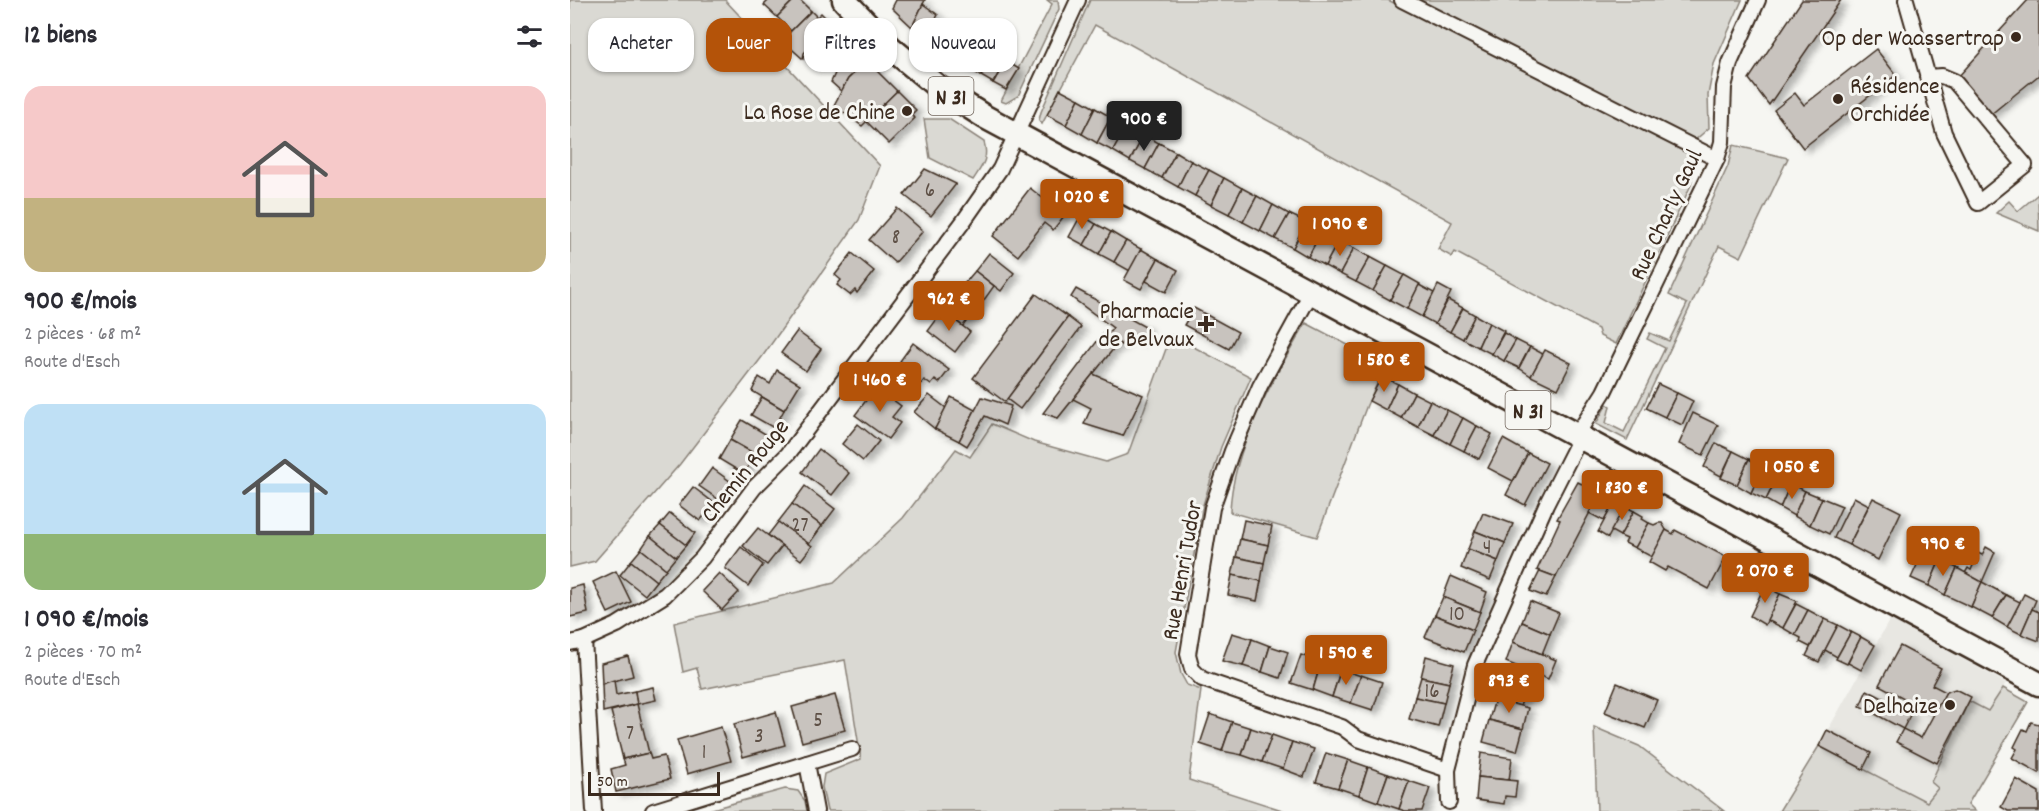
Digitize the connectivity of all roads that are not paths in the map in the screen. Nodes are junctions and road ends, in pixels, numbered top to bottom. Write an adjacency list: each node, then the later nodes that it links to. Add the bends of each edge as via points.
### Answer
1 (844, 0): 7 (main road, N 31, via 891,48 938,87)
2 (1078, 0): 7 (street, Chemin Rouge)
3 (1402, 0): 8 (street)
4 (1758, 0): 8 (street, Rue Charly Gaul, via 1730,63)
5 (1906, 0): 6 (street)
6 (1927, 77): 6 (street, via 1942,76 1954,81 2025,165 1978,203 1944,133)
7 (1017, 135): 9 (main road, N 31); 11 (street, Chemin Rouge, via 1000,169 963,222 788,454 754,488 702,558 664,595 617,626)
8 (1717, 159): 10 (street, Rue Charly Gaul, via 1619,363)
9 (1311, 293): 10 (main road, N 31); 16 (street, Rue Henri Tudor, via 1260,386 1212,508 1188,654 1192,669 1202,679 1342,727 1358,739)
10 (1578, 437): 13 (main road, N 31); 16 (street, via 1475,665)
11 (584, 640): 12 (street, Chemin Rouge); 18 (street)
12 (570, 643)
13 (2039, 684)
14 (852, 749): 15 (street)
15 (807, 763): 19 (street); 20 (street)
16 (1448, 770): 17 (street)
17 (1449, 802)
18 (594, 811)
19 (653, 811)
20 (816, 811)

